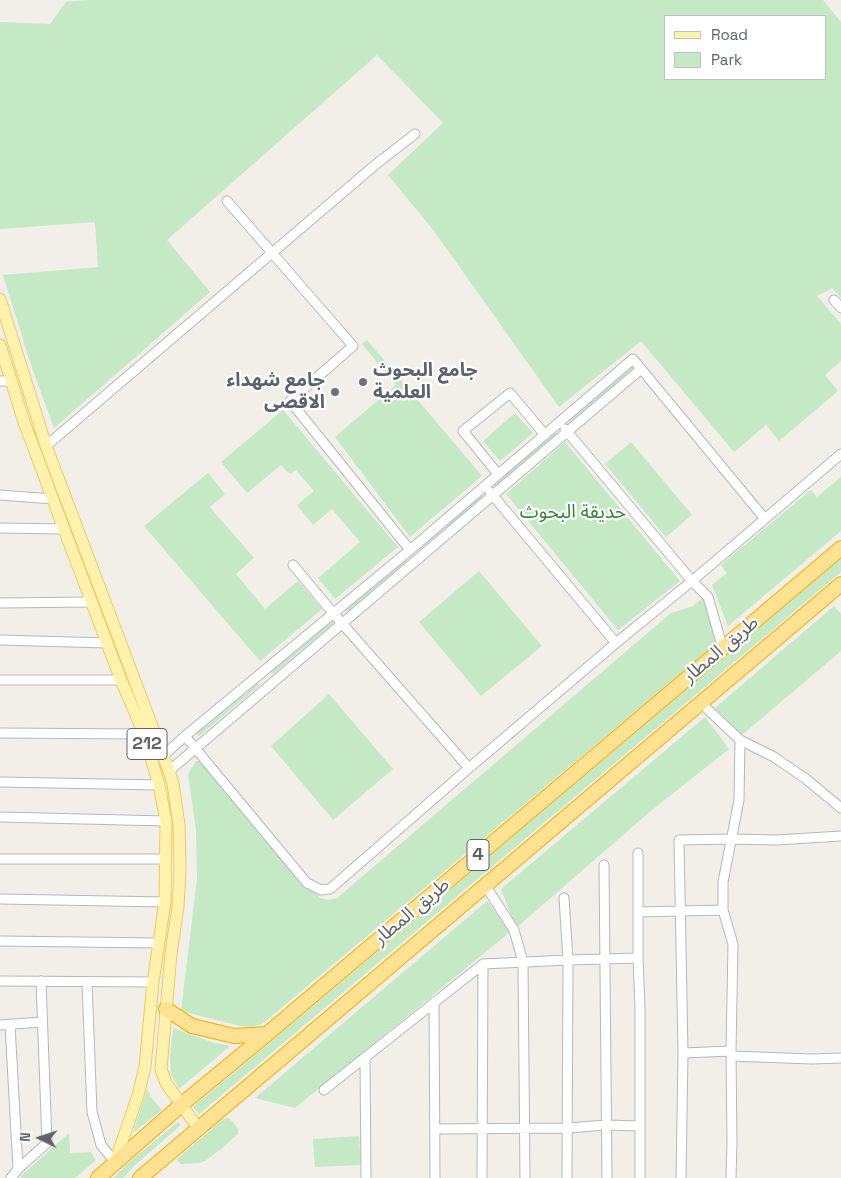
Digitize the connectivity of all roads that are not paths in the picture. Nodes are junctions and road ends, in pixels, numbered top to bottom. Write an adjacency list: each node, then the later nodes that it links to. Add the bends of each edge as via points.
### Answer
1 (415, 134): 3 (street)
2 (227, 201): 3 (street)
3 (272, 253): 13 (street); 24 (street, via 353,346 290,401)
4 (0, 299): 13 (main road, 212)
5 (834, 300): 6 (street)
6 (841, 308)
7 (0, 345): 9 (main road, 212)
8 (642, 369): 10 (street, via 633,359); 11 (street); 20 (street)
9 (5, 381): 19 (main road, 212)
10 (560, 422): 11 (street); 12 (street)
11 (567, 432): 18 (street); 26 (street)
12 (544, 435): 15 (street); 15 (street, via 510,393 463,431)
13 (46, 446): 44 (main road, 212)
14 (841, 454): 20 (street)
15 (498, 474): 16 (street)
16 (484, 486): 18 (street); 24 (street)
17 (0, 495): 19 (street)
18 (492, 496): 31 (street); 34 (street)
19 (53, 500): 22 (main road, 212)
20 (765, 519): 26 (street)
21 (0, 528): 22 (street)
22 (64, 529): 28 (main road, 212)
23 (841, 548): 35 (highway, طريق المطار / 4)
24 (410, 550): 30 (street)
25 (293, 565): 30 (street)
26 (692, 581): 34 (street); 35 (street, via 708,597)
27 (839, 590): 38 (highway, طريق المطار / 4)
28 (91, 602): 29 (street); 33 (main road, 212)
29 (0, 603)
30 (333, 613): 31 (street); 41 (street)
31 (342, 623): 43 (street); 45 (street)
32 (0, 640): 33 (street)
33 (107, 643): 37 (main road, 212)
34 (616, 643): 45 (street)
35 (722, 648): 80 (highway, طريق المطار / 4)
36 (0, 680): 37 (street)
37 (121, 680): 40 (main road, 212)
38 (701, 703): 42 (street); 58 (highway, طريق المطار / 4)
39 (0, 733): 40 (street)
40 (144, 734): 48 (main road, 212)
41 (185, 736): 43 (street); 44 (street)
42 (740, 740): 49 (street, via 774,757); 53 (street, via 739,800)
43 (195, 748): 45 (street, via 307,883 321,890 330,889); 46 (street)
44 (163, 756): 46 (main road, 212)
45 (469, 768)
46 (169, 771): 77 (main road, 212, via 179,825 180,869)
47 (0, 782): 48 (street)
48 (159, 785): 51 (main road, 212)
49 (841, 808)
50 (0, 817): 51 (street)
51 (166, 821): 56 (main road, 212)
52 (841, 836): 53 (street)
53 (732, 839): 62 (street, via 679,840); 63 (street, via 723,882)
54 (638, 853): 64 (street)
55 (0, 859): 56 (street)
56 (166, 859): 61 (main road, 212)
57 (604, 865): 68 (street)
58 (485, 885): 70 (street, via 514,930); 91 (highway, طريق المطار / 4)
59 (564, 898): 69 (street)
60 (0, 899): 61 (street)
61 (165, 902): 66 (main road, 212)
62 (680, 910): 63 (street); 64 (street); 81 (street)
63 (723, 910): 82 (street, via 732,944)
64 (638, 912): 67 (street)
65 (0, 941): 66 (street)
66 (159, 942): 75 (main road, 212)
67 (638, 958): 68 (street); 90 (street)
68 (604, 959): 69 (street); 89 (street)
69 (568, 960): 70 (street); 93 (street)
70 (523, 962): 71 (street); 95 (street)
71 (483, 964): 76 (street); 92 (street)
72 (0, 981): 73 (street)
73 (41, 981): 74 (street); 78 (street)
74 (87, 982): 75 (street); 96 (street, via 92,1112 101,1145)
75 (153, 982): 85 (main road, 212)
76 (434, 1002): 83 (street); 94 (street)
77 (166, 1010): 80 (highway, via 192,1026 234,1036); 86 (main road, 212)
78 (42, 1022): 79 (street); 98 (street, via 48,1142)
79 (5, 1025): 98 (street)
80 (267, 1034): 88 (highway, طريق المطار / 4)
81 (683, 1053): 82 (street); 110 (street)
82 (731, 1054): 84 (street); 111 (street)
83 (365, 1057): 87 (street); 103 (street)
84 (841, 1058)
85 (144, 1067): 86 (main road); 96 (main road, 212)
86 (161, 1069): 88 (main road)
87 (324, 1090)
88 (181, 1105): 91 (main road); 96 (highway, طريق المطار / 4)
89 (606, 1125): 90 (street); 93 (street); 108 (street)
90 (640, 1126): 109 (street)
91 (198, 1128): 97 (highway, طريق المطار)
92 (482, 1128): 94 (street); 95 (street); 105 (street)
93 (568, 1128): 95 (street); 107 (street)
94 (435, 1129): 104 (street)
95 (525, 1129): 106 (street)
96 (115, 1162): 100 (highway, طريق المطار)
97 (156, 1164): 101 (highway, طريق المطار); 102 (main road)
98 (18, 1169): 99 (street)
99 (11, 1178)
100 (98, 1178)
101 (140, 1178)
102 (150, 1178)
103 (366, 1178)
104 (435, 1178)
105 (482, 1178)
106 (525, 1178)
107 (568, 1178)
108 (606, 1178)
109 (640, 1178)
110 (681, 1178)
111 (731, 1178)

